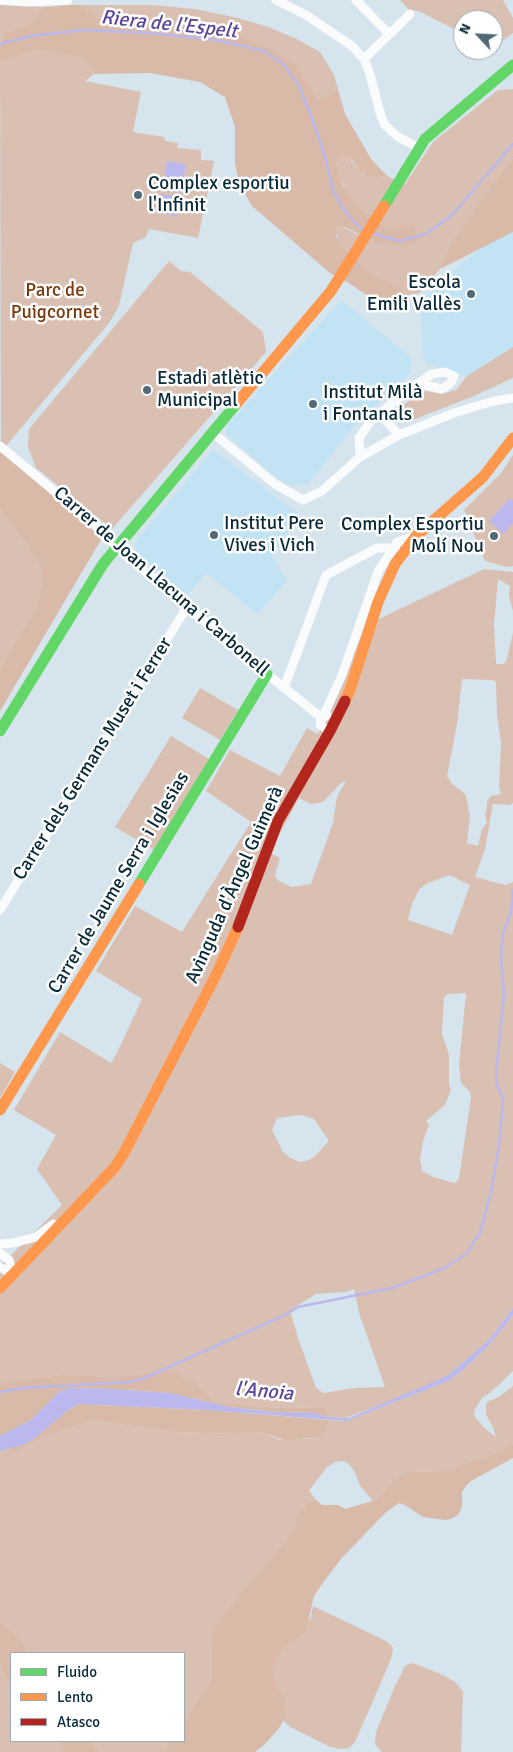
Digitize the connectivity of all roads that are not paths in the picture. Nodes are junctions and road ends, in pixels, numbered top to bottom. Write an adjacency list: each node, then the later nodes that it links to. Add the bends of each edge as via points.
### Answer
1 (6, 0): 2 (street)
2 (68, 0)
3 (276, 0): 7 (street, via 338,35)
4 (356, 0): 6 (street)
5 (410, 14): 6 (street)
6 (389, 34): 7 (street)
7 (364, 59): 9 (street, via 385,125)
8 (513, 65): 9 (street, via 425,139)
9 (419, 148): 15 (street, via 338,282)
10 (419, 385): 14 (street)
11 (513, 391): 13 (street)
12 (513, 398): 13 (street)
13 (494, 401): 16 (street)
14 (380, 414): 16 (street); 19 (street, via 359,438)
15 (213, 433): 19 (street, via 274,484 303,500 322,491); 20 (street)
16 (399, 435): 19 (street)
17 (513, 438): 21 (street, Avinguda d'Àngel Guimerà, via 483,477)
18 (0, 446): 20 (street, Carrer de Joan Llacuna i Carbonell, via 111,538)
19 (360, 457)
20 (116, 547): 22 (street, Carrer de Joan Llacuna i Carbonell); 26 (street)
21 (398, 550): 24 (street, via 377,548 326,575); 25 (street, Avinguda d'Àngel Guimerà, via 350,690)
22 (187, 607): 23 (street, Carrer de Joan Llacuna i Carbonell); 27 (street, Carrer dels Germans Muset i Ferrer)
23 (267, 674): 24 (street, Carrer de Joan Llacuna i Carbonell); 28 (street, Carrer de Jaume Serra i Iglesias)
24 (284, 688): 25 (street, Carrer de Joan Llacuna i Carbonell)
25 (329, 717): 29 (street, Avinguda d'Àngel Guimerà, via 330,731 278,821 234,937)
26 (0, 731)
27 (0, 910)
28 (0, 1110)
29 (134, 1136): 30 (street, via 45,1232 27,1240); 33 (street, Avinguda d'Àngel Guimerà, via 115,1167)
30 (0, 1244)
31 (0, 1253): 33 (street, via 9,1260)
32 (0, 1268): 33 (street)
33 (14, 1275): 34 (street, Avinguda d'Àngel Guimerà)
34 (0, 1288)

